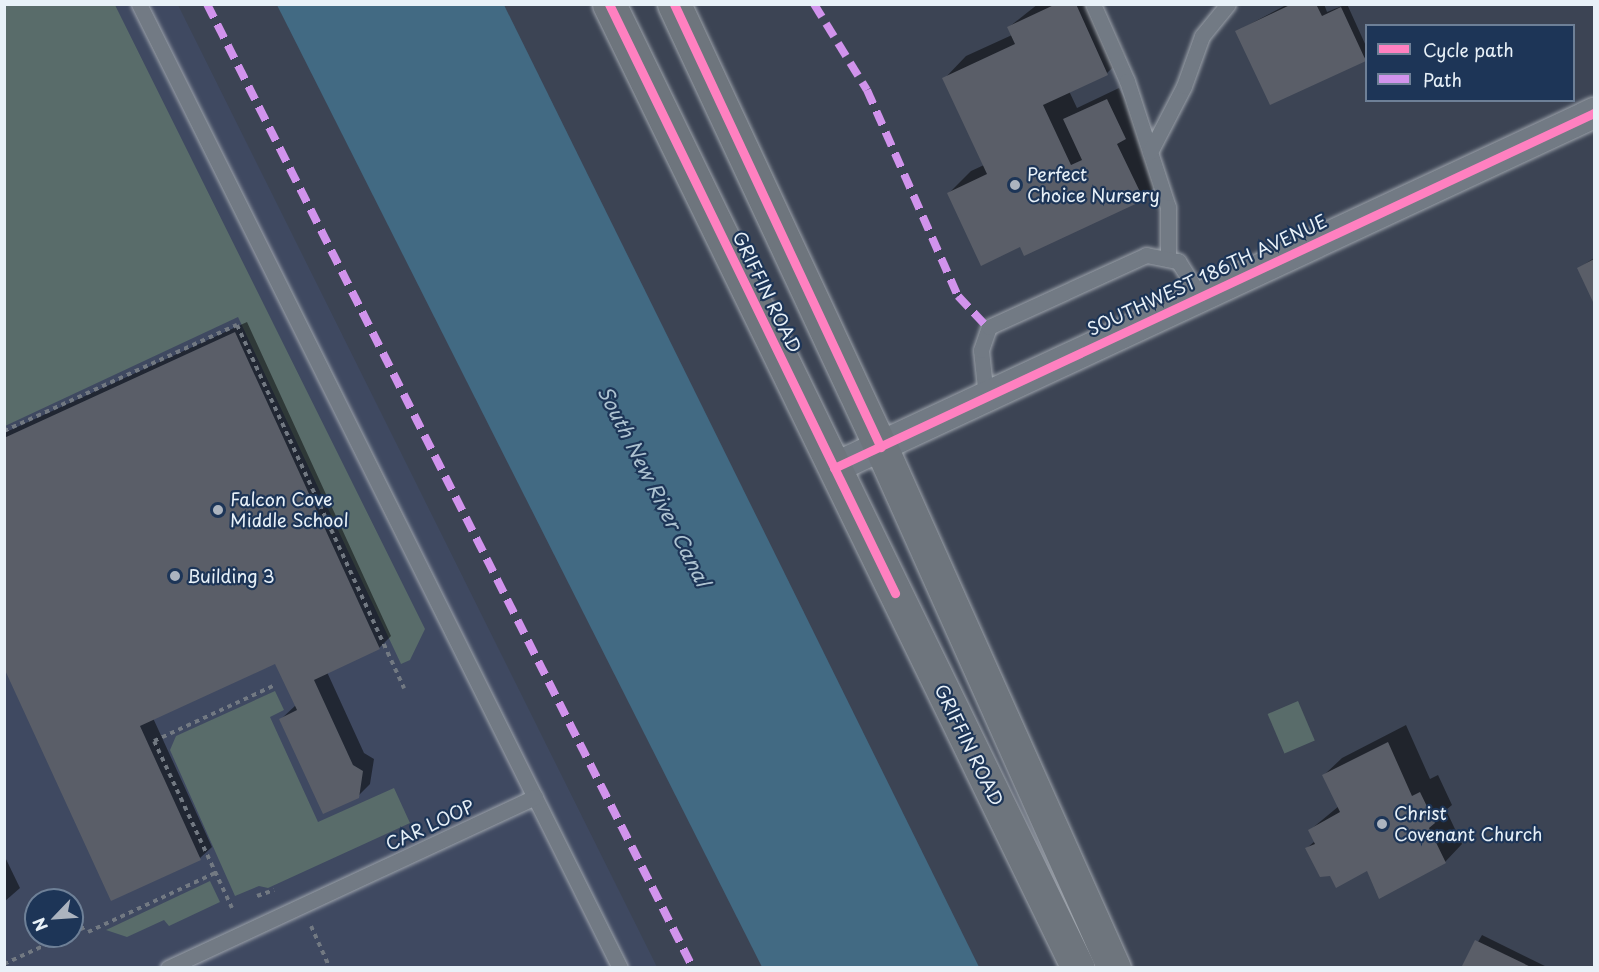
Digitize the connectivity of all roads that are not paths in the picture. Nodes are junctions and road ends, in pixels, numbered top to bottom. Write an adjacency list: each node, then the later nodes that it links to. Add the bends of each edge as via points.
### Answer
1 (138, 4): 13 (lane)
2 (609, 4): 12 (main road, GRIFFIN ROAD)
3 (674, 4): 11 (main road, GRIFFIN ROAD)
4 (1093, 4): 7 (lane, via 1127,81)
5 (1228, 4): 7 (lane, via 1202,36 1184,86)
6 (1594, 113): 9 (street, SOUTHWEST 186TH AVENUE)
7 (1150, 152): 8 (lane, via 1168,207)
8 (1168, 259): 9 (lane, via 1178,261); 10 (lane, via 1146,255 989,327 981,350)
9 (1200, 296): 10 (street, SOUTHWEST 186TH AVENUE)
10 (986, 397): 11 (street, SOUTHWEST 186TH AVENUE)
11 (880, 447): 12 (street, SOUTHWEST 186TH AVENUE); 17 (main road, GRIFFIN ROAD)
12 (834, 468): 16 (main road, GRIFFIN ROAD)
13 (536, 797): 14 (lane, CAR LOOP); 15 (lane)
14 (168, 968)
15 (620, 968)
16 (1078, 968)
17 (1114, 968)

